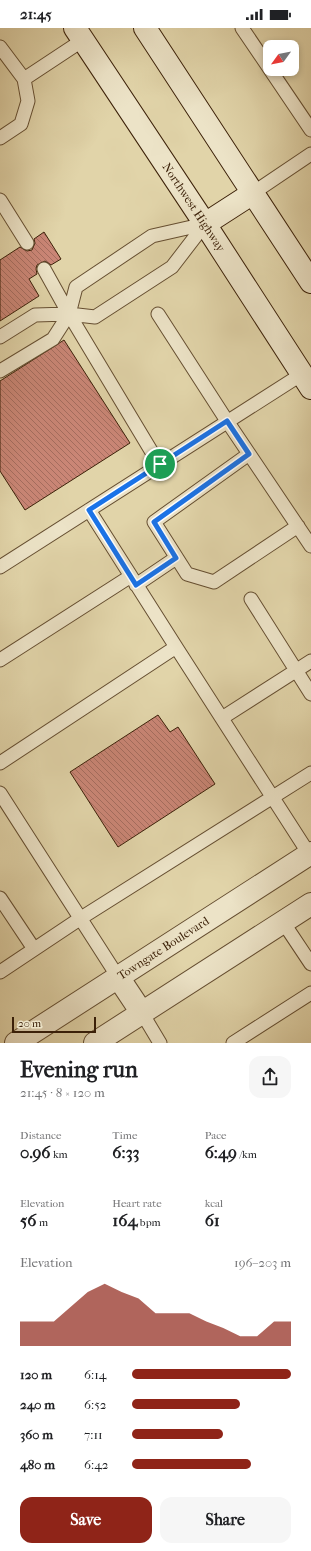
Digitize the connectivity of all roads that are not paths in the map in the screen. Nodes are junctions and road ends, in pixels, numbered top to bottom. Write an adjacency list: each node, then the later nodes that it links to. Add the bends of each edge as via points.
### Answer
1 (145, 28): 9 (main road)
2 (242, 28): 6 (lane)
3 (79, 34): 5 (lane); 11 (main road, Northwest Highway)
4 (0, 47): 5 (lane)
5 (24, 79): 7 (lane, via 28,101 21,124)
6 (311, 130)
7 (0, 138)
8 (311, 154): 9 (lane)
9 (253, 192): 11 (main road); 14 (main road)
10 (2, 207): 12 (lane)
11 (205, 224): 15 (lane, via 172,267 95,317); 15 (lane, via 152,236 76,287); 19 (main road, Northwest Highway)
12 (27, 243)
13 (44, 269): 15 (lane)
14 (311, 282)
15 (69, 314): 17 (lane, via 35,315); 18 (lane, via 53,339); 22 (lane)
16 (158, 314): 20 (lane)
17 (0, 337)
18 (0, 371)
19 (306, 381): 20 (lane)
20 (227, 421): 21 (lane); 22 (lane)
21 (249, 454): 24 (lane); 26 (lane, via 154,522)
22 (160, 464): 23 (lane)
23 (89, 510): 27 (lane); 28 (lane)
24 (298, 526): 25 (lane); 26 (lane, via 214,582 187,574)
25 (311, 546)
26 (176, 558): 28 (lane)
27 (0, 567)
28 (133, 580): 30 (lane); 31 (lane)
29 (251, 599): 33 (lane)
30 (176, 647): 35 (lane); 36 (lane)
31 (0, 660)
32 (311, 661): 33 (lane)
33 (296, 670): 34 (lane); 35 (lane)
34 (311, 694)
35 (222, 718): 39 (lane)
36 (0, 763)
37 (311, 773): 39 (lane)
38 (0, 794): 43 (lane)
39 (273, 796): 40 (lane); 43 (lane)
40 (310, 853): 48 (main road, Towngate Boulevard)
41 (0, 898): 45 (lane)
42 (311, 904): 44 (main road)
43 (81, 918): 45 (lane); 48 (lane)
44 (283, 922): 46 (lane); 50 (main road)
45 (34, 949): 47 (lane)
46 (311, 964)
47 (0, 972)
48 (118, 977): 50 (main road); 51 (main road, Towngate Boulevard)
49 (311, 993): 54 (lane)
50 (142, 1013): 52 (main road); 53 (lane)
51 (16, 1043)
52 (95, 1043)
53 (160, 1043)
54 (233, 1043)

